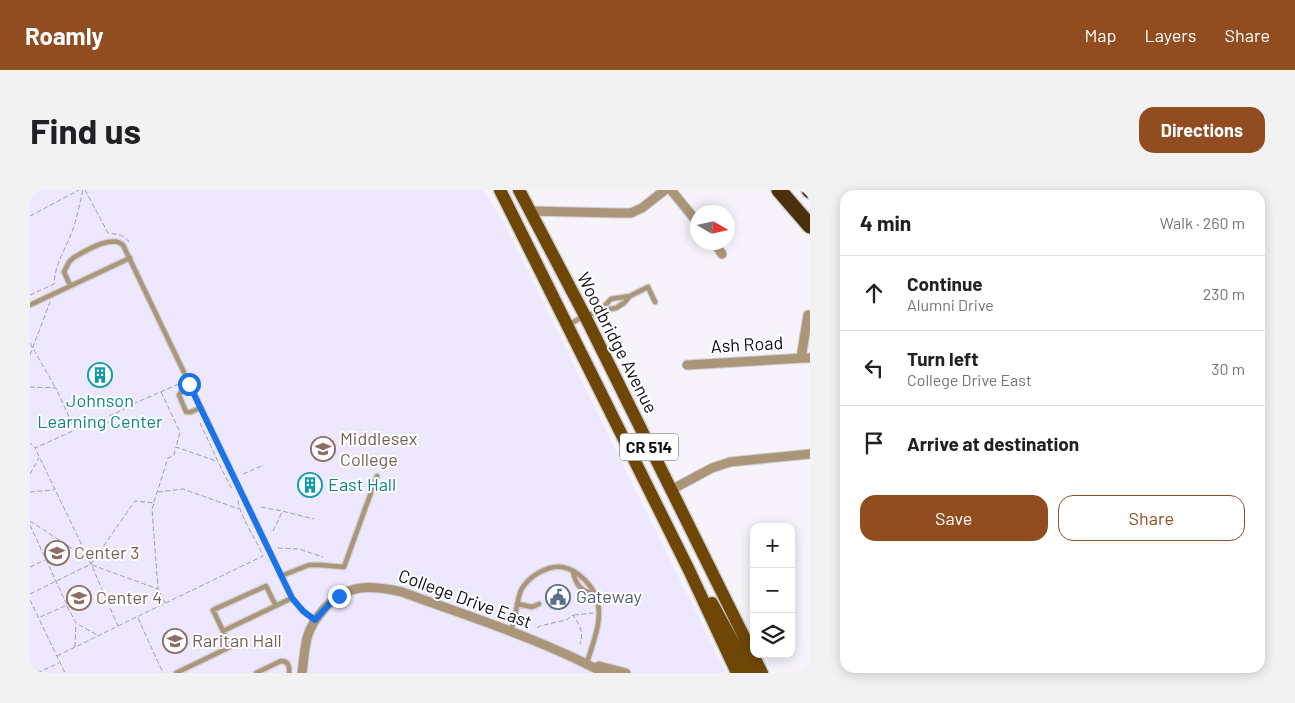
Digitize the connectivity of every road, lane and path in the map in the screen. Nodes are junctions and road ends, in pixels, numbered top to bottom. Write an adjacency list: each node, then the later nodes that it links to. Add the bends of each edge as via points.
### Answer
1 (79, 190): 10 (path)
2 (84, 190): 12 (path, via 108,233 128,240); 17 (path, via 70,238 59,260 54,284)
3 (499, 190): 25 (main road, Woodbridge Avenue / CR 514)
4 (519, 190): 8 (main road, Woodbridge Avenue / CR 514)
5 (665, 190): 8 (street, via 642,208 618,214)
6 (671, 190): 9 (street)
7 (779, 190): 11 (highway)
8 (529, 210): 24 (main road, Woodbridge Avenue / CR 514)
9 (690, 213)
10 (30, 216)
11 (810, 226)
12 (128, 246)
13 (719, 250): 14 (street)
14 (722, 254)
15 (130, 258): 16 (lane); 16 (lane, via 123,245 115,241 86,251 66,266 64,272); 32 (lane)
16 (70, 285): 21 (lane)
17 (30, 295)
18 (630, 296): 20 (lane, via 648,287); 22 (lane, via 616,308); 22 (lane, via 611,299)
19 (51, 300): 27 (path)
20 (655, 302)
21 (30, 305)
22 (600, 311): 24 (lane)
23 (808, 315): 29 (street)
24 (585, 316): 25 (lane); 54 (main road, Woodbridge Avenue / CR 514)
25 (568, 325): 73 (main road, Woodbridge Avenue / CR 514)
26 (30, 343): 27 (path)
27 (33, 348): 28 (path); 34 (path)
28 (30, 355)
29 (805, 358): 30 (street, Ash Road)
30 (687, 365)
31 (182, 383): 35 (path)
32 (190, 386): 38 (lane); 39 (lane, via 178,395 186,412)
33 (30, 387): 34 (path)
34 (56, 388): 41 (path)
35 (162, 392): 36 (path); 44 (path, via 180,432)
36 (133, 404)
37 (129, 407): 40 (path)
38 (200, 408): 39 (lane); 75 (lane)
39 (195, 411): 48 (path)
40 (101, 420): 41 (path); 42 (path)
41 (75, 430): 45 (path)
42 (131, 430)
43 (30, 443): 45 (path)
44 (176, 447): 48 (path); 56 (path, via 174,455 168,458)
45 (35, 448): 47 (path)
46 (810, 454): 54 (street, via 730,462)
47 (40, 458): 50 (path); 53 (path)
48 (218, 462): 57 (path)
49 (264, 465): 51 (path)
50 (30, 474)
51 (243, 474)
52 (376, 476): 75 (lane, via 344,567 309,565)
53 (55, 490): 55 (path); 70 (path)
54 (671, 490): 114 (main road, Woodbridge Avenue / CR 514)
55 (30, 492)
56 (157, 492): 59 (path); 61 (path, via 183,489)
57 (235, 494)
58 (238, 500): 61 (path)
59 (154, 503): 71 (path, via 135,501); 77 (path)
60 (261, 507): 62 (path)
61 (239, 509): 82 (path, via 263,556)
62 (282, 510): 63 (path); 66 (path)
63 (314, 519)
64 (30, 521): 70 (path)
65 (30, 525): 69 (path)
66 (273, 531)
67 (278, 548): 68 (path, via 299,549)
68 (323, 557)
69 (46, 559): 72 (path); 76 (path)
70 (89, 559): 71 (path)
71 (91, 564): 76 (path); 77 (path); 93 (path)
72 (30, 566)
73 (689, 570): 112 (main road, Woodbridge Avenue / CR 514); 113 (main road, via 714,606)
74 (573, 572): 78 (lane, via 590,584); 78 (lane, via 577,585); 83 (lane, via 563,567 541,572 520,591)
75 (281, 576): 80 (lane)
76 (56, 582): 79 (path); 85 (path)
77 (158, 589): 82 (path)
78 (595, 593): 102 (lane, via 599,620)
79 (30, 594)
80 (292, 598): 86 (lane); 91 (lane)
81 (30, 600): 90 (path)
82 (165, 604): 89 (path)
83 (518, 604): 84 (lane, via 532,607); 96 (lane)
84 (540, 604)
85 (67, 605): 90 (path); 92 (path)
86 (276, 606): 95 (lane); 95 (lane, via 266,586 213,610)
87 (595, 610): 88 (path, via 594,613)
88 (573, 615): 94 (path); 98 (path, via 582,632)
89 (138, 617): 93 (path); 105 (path)
90 (38, 618): 100 (path)
91 (315, 620): 96 (street, College Drive East, via 331,602 350,590 385,588); 109 (street, College Drive East, via 308,634)
92 (76, 623): 97 (path); 99 (path)
93 (118, 626): 97 (path)
94 (537, 628)
95 (222, 631): 106 (lane, via 230,647)
96 (511, 632): 102 (street, College Drive East)
97 (98, 636): 99 (path)
98 (580, 644)
99 (76, 647): 100 (path)
100 (57, 656): 101 (path)
101 (60, 663): 103 (path); 104 (path)
102 (587, 664): 110 (street, College Drive East); 111 (street)
103 (37, 673)
104 (65, 673)
105 (163, 673)
106 (176, 673)
107 (256, 673): 108 (lane, via 280,661 288,664)
108 (289, 673)
109 (302, 673)
110 (604, 673)
111 (626, 673)
112 (737, 673)
113 (750, 673)
114 (762, 673)

